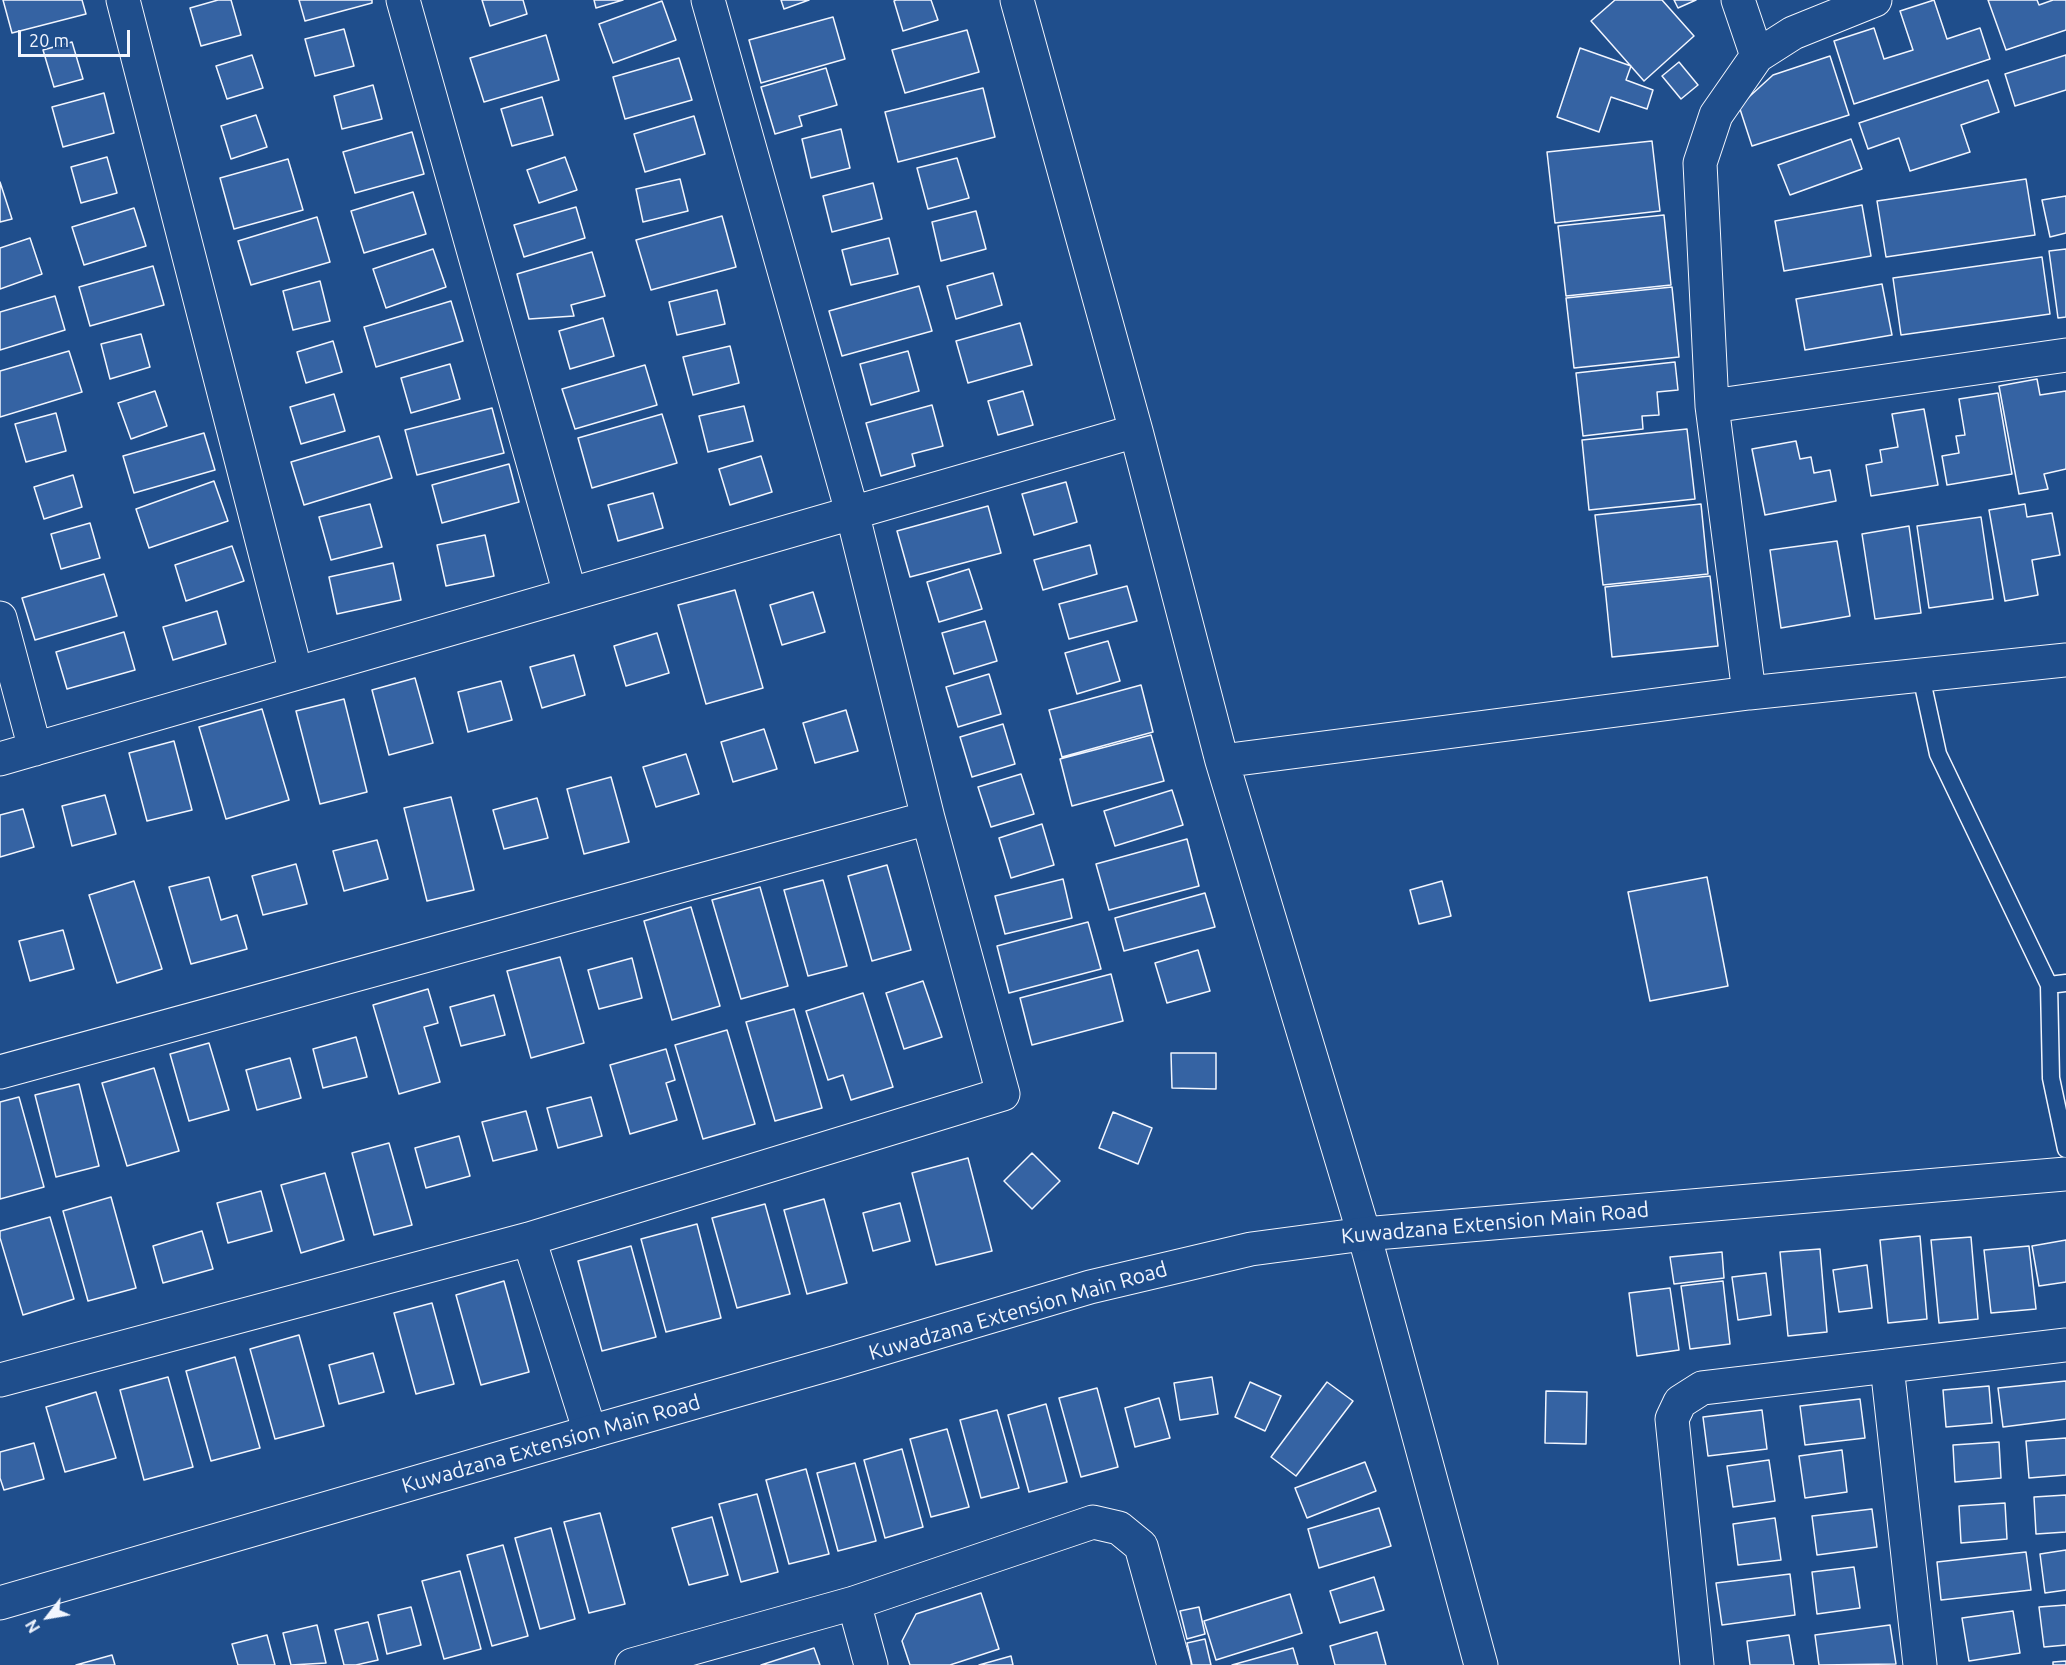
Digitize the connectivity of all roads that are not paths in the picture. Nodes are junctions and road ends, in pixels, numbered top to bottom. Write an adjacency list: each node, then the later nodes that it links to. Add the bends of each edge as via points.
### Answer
1 (123, 0): 15 (street)
2 (403, 0): 12 (street)
3 (708, 0): 11 (street)
4 (1017, 0): 10 (street)
5 (1738, 0): 7 (street)
6 (1875, 0): 7 (street, via 1793,33)
7 (1757, 56): 9 (street, via 1716,115 1700,163)
8 (2066, 356): 9 (street)
9 (1712, 406): 17 (street)
10 (1136, 431): 11 (street); 20 (street)
11 (852, 512): 12 (street); 21 (street)
12 (570, 594): 15 (street)
13 (0, 618): 18 (street)
14 (2066, 660): 16 (street)
15 (296, 673): 18 (street)
16 (1921, 675): 17 (street); 23 (lane, via 1938,754)
17 (1749, 693): 20 (street)
18 (35, 749): 19 (street)
19 (0, 759)
20 (1222, 761): 27 (street)
21 (928, 818): 24 (street); 28 (street, via 1003,1094)
22 (2066, 983): 23 (lane)
23 (2049, 985): 25 (lane, via 2052,1078)
24 (0, 1072)
25 (2066, 1149)
26 (2066, 1174): 27 (street, Kuwadzana Extension Main Road)
27 (1364, 1234): 32 (street, Kuwadzana Extension Main Road, via 1251,1249 1090,1287); 38 (street)
28 (529, 1239): 31 (street); 32 (street)
29 (2066, 1345): 30 (street)
30 (1887, 1366): 39 (street, via 1702,1388 1680,1402 1672,1419); 40 (street)
31 (0, 1380)
32 (590, 1432): 33 (street, Kuwadzana Extension Main Road)
33 (0, 1603)
34 (854, 1603): 35 (street); 36 (street); 37 (street, via 1093,1522 1119,1528 1141,1546)
35 (632, 1665)
36 (871, 1665)
37 (1174, 1665)
38 (1481, 1665)
39 (1697, 1665)
40 (1920, 1665)

